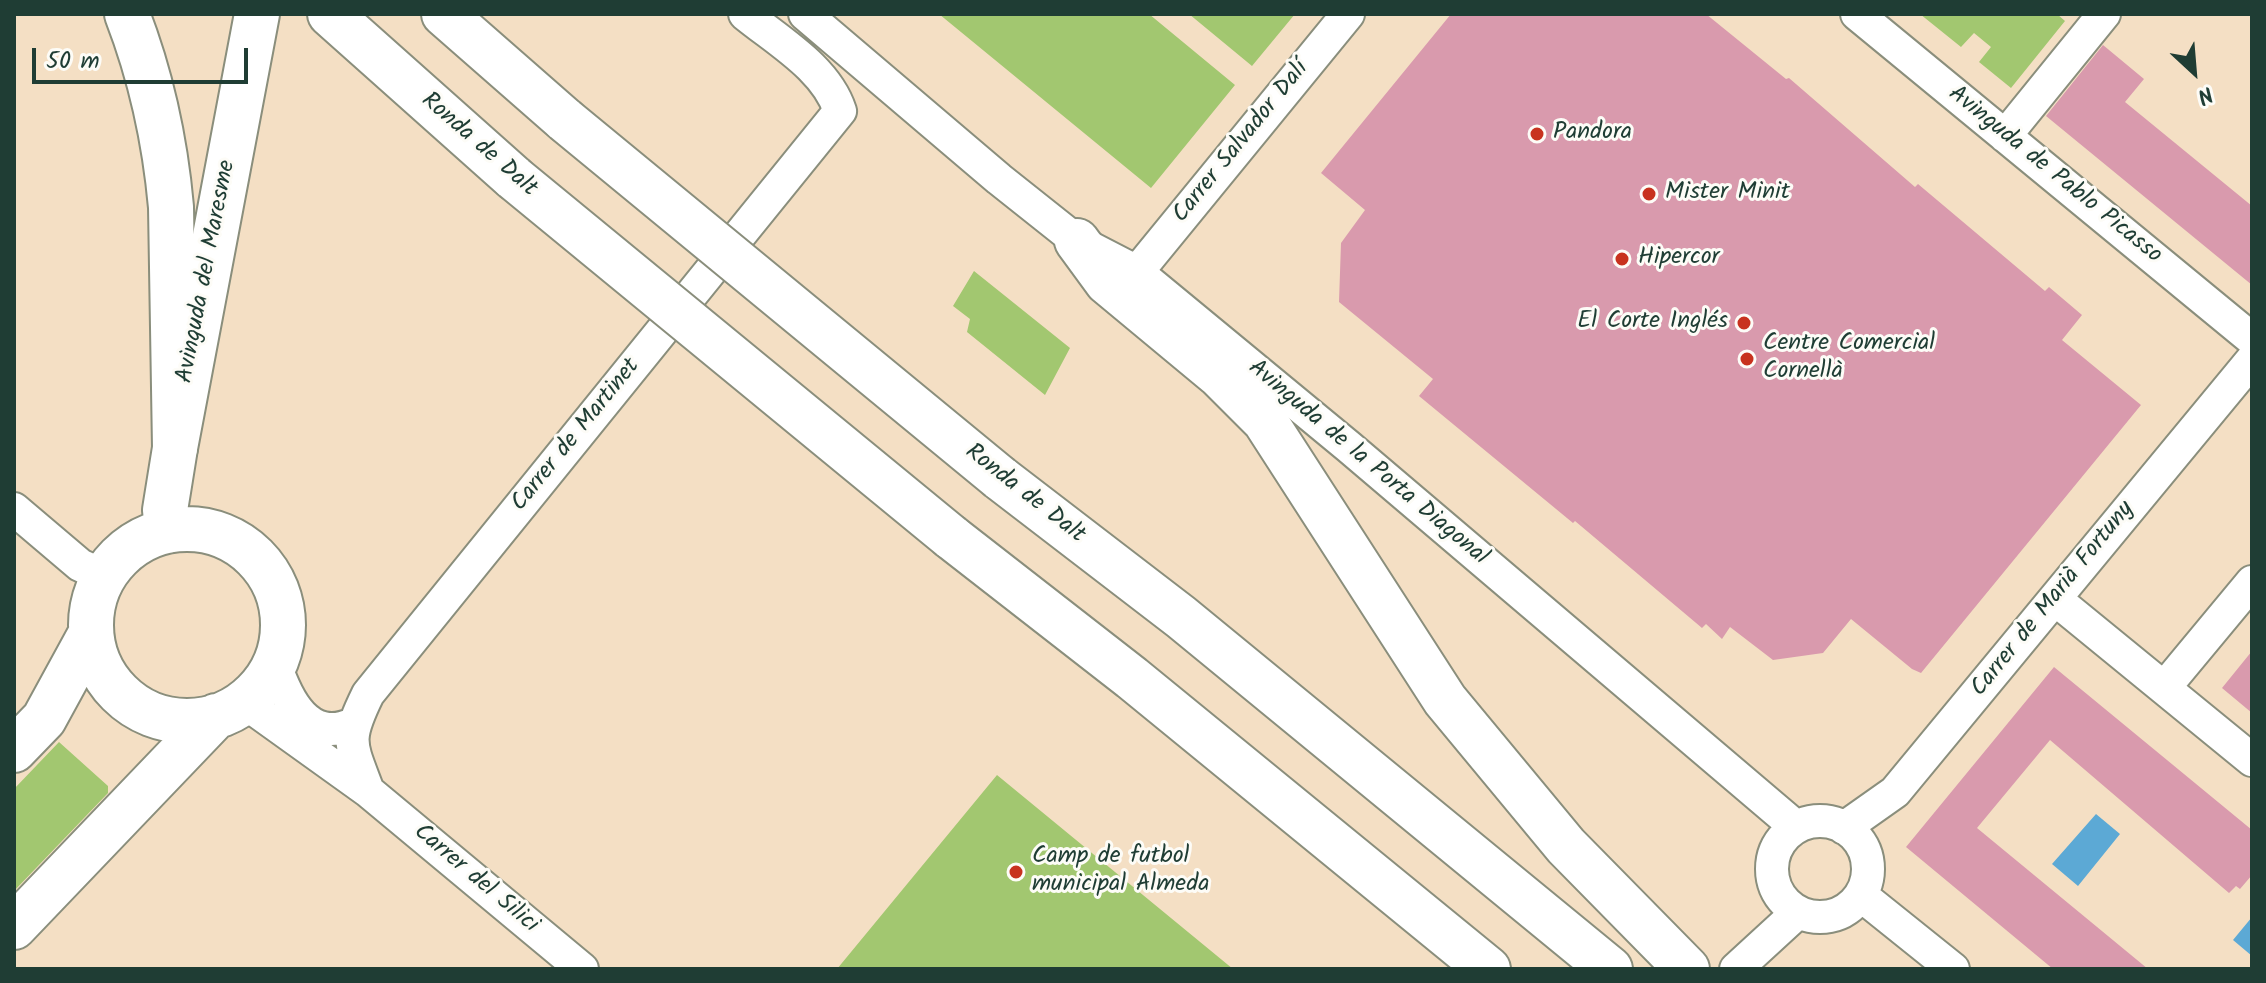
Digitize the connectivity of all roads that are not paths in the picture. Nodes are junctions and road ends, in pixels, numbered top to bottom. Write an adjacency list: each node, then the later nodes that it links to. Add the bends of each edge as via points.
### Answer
1 (127, 14): 20 (main road, via 153,91 168,174)
2 (257, 14): 20 (main road, Avinguda del Maresme)
3 (330, 14): 41 (main road, Ronda de Dalt, bridge, via 514,178)
4 (444, 14): 42 (main road, Ronda de Dalt, bridge, via 1000,478 1181,617)
5 (805, 14): 11 (street, Avinguda de la Porta Diagonal)
6 (838, 14): 11 (street, Avinguda de la Porta Diagonal)
7 (1348, 14): 17 (street, Carrer Salvador Dalí)
8 (2104, 14): 14 (street)
9 (751, 16): 12 (street, via 819,75)
10 (1866, 17): 14 (street, Avinguda de Pablo Picasso)
11 (887, 83): 13 (street, Avinguda de la Porta Diagonal)
12 (840, 111): 13 (street, Avinguda de la Porta Diagonal, via 857,97 870,96); 15 (street, Avinguda de la Porta Diagonal)
13 (926, 117): 16 (street, Avinguda de la Porta Diagonal)
14 (2005, 136): 18 (street, Avinguda de Pablo Picasso)
15 (808, 152): 30 (street, Carrer de Martinet, via 368,694)
16 (1077, 241): 17 (street, Avinguda de la Porta Diagonal); 39 (main road, via 1107,282 1219,375 1265,421 1445,700 1566,846)
17 (1137, 272): 34 (street, Avinguda de la Porta Diagonal)
18 (2252, 339)
19 (2252, 360): 25 (street, Carrer de Marià Fortuny)
20 (175, 448): 22 (main road, Avinguda del Maresme, via 165,510)
21 (14, 509): 23 (street, via 80,565)
22 (167, 531): 23 (main road, via 137,542); 27 (main road, via 212,531 240,544 262,564 277,590 283,620)
23 (104, 576): 26 (main road, via 93,603)
24 (2252, 582): 28 (street)
25 (2055, 599): 28 (street); 35 (street, Carrer de Marià Fortuny, via 1895,792)
26 (91, 633): 29 (main road, via 101,669 133,705 167,719 192,721); 31 (main road, via 44,719)
27 (275, 664): 29 (main road, via 262,685); 30 (street, via 285,694 298,711 330,731)
28 (2164, 688): 32 (street)
29 (230, 709): 33 (street, Carrer del Silici); 38 (main road)
30 (353, 724): 33 (street, via 353,749)
31 (14, 750)
32 (2252, 760)
33 (368, 791): 40 (street, Carrer del Silici)
34 (1796, 827): 35 (street, via 1824,820); 37 (street, via 1778,843 1772,871 1780,896)
35 (1844, 828): 36 (street, via 1867,856)
36 (1862, 896): 37 (street, via 1851,907 1822,919); 44 (street)
37 (1797, 913): 43 (street)
38 (14, 927)
39 (1674, 955)
40 (582, 969)
41 (1488, 969)
42 (1610, 969)
43 (1736, 969)
44 (1953, 969)

